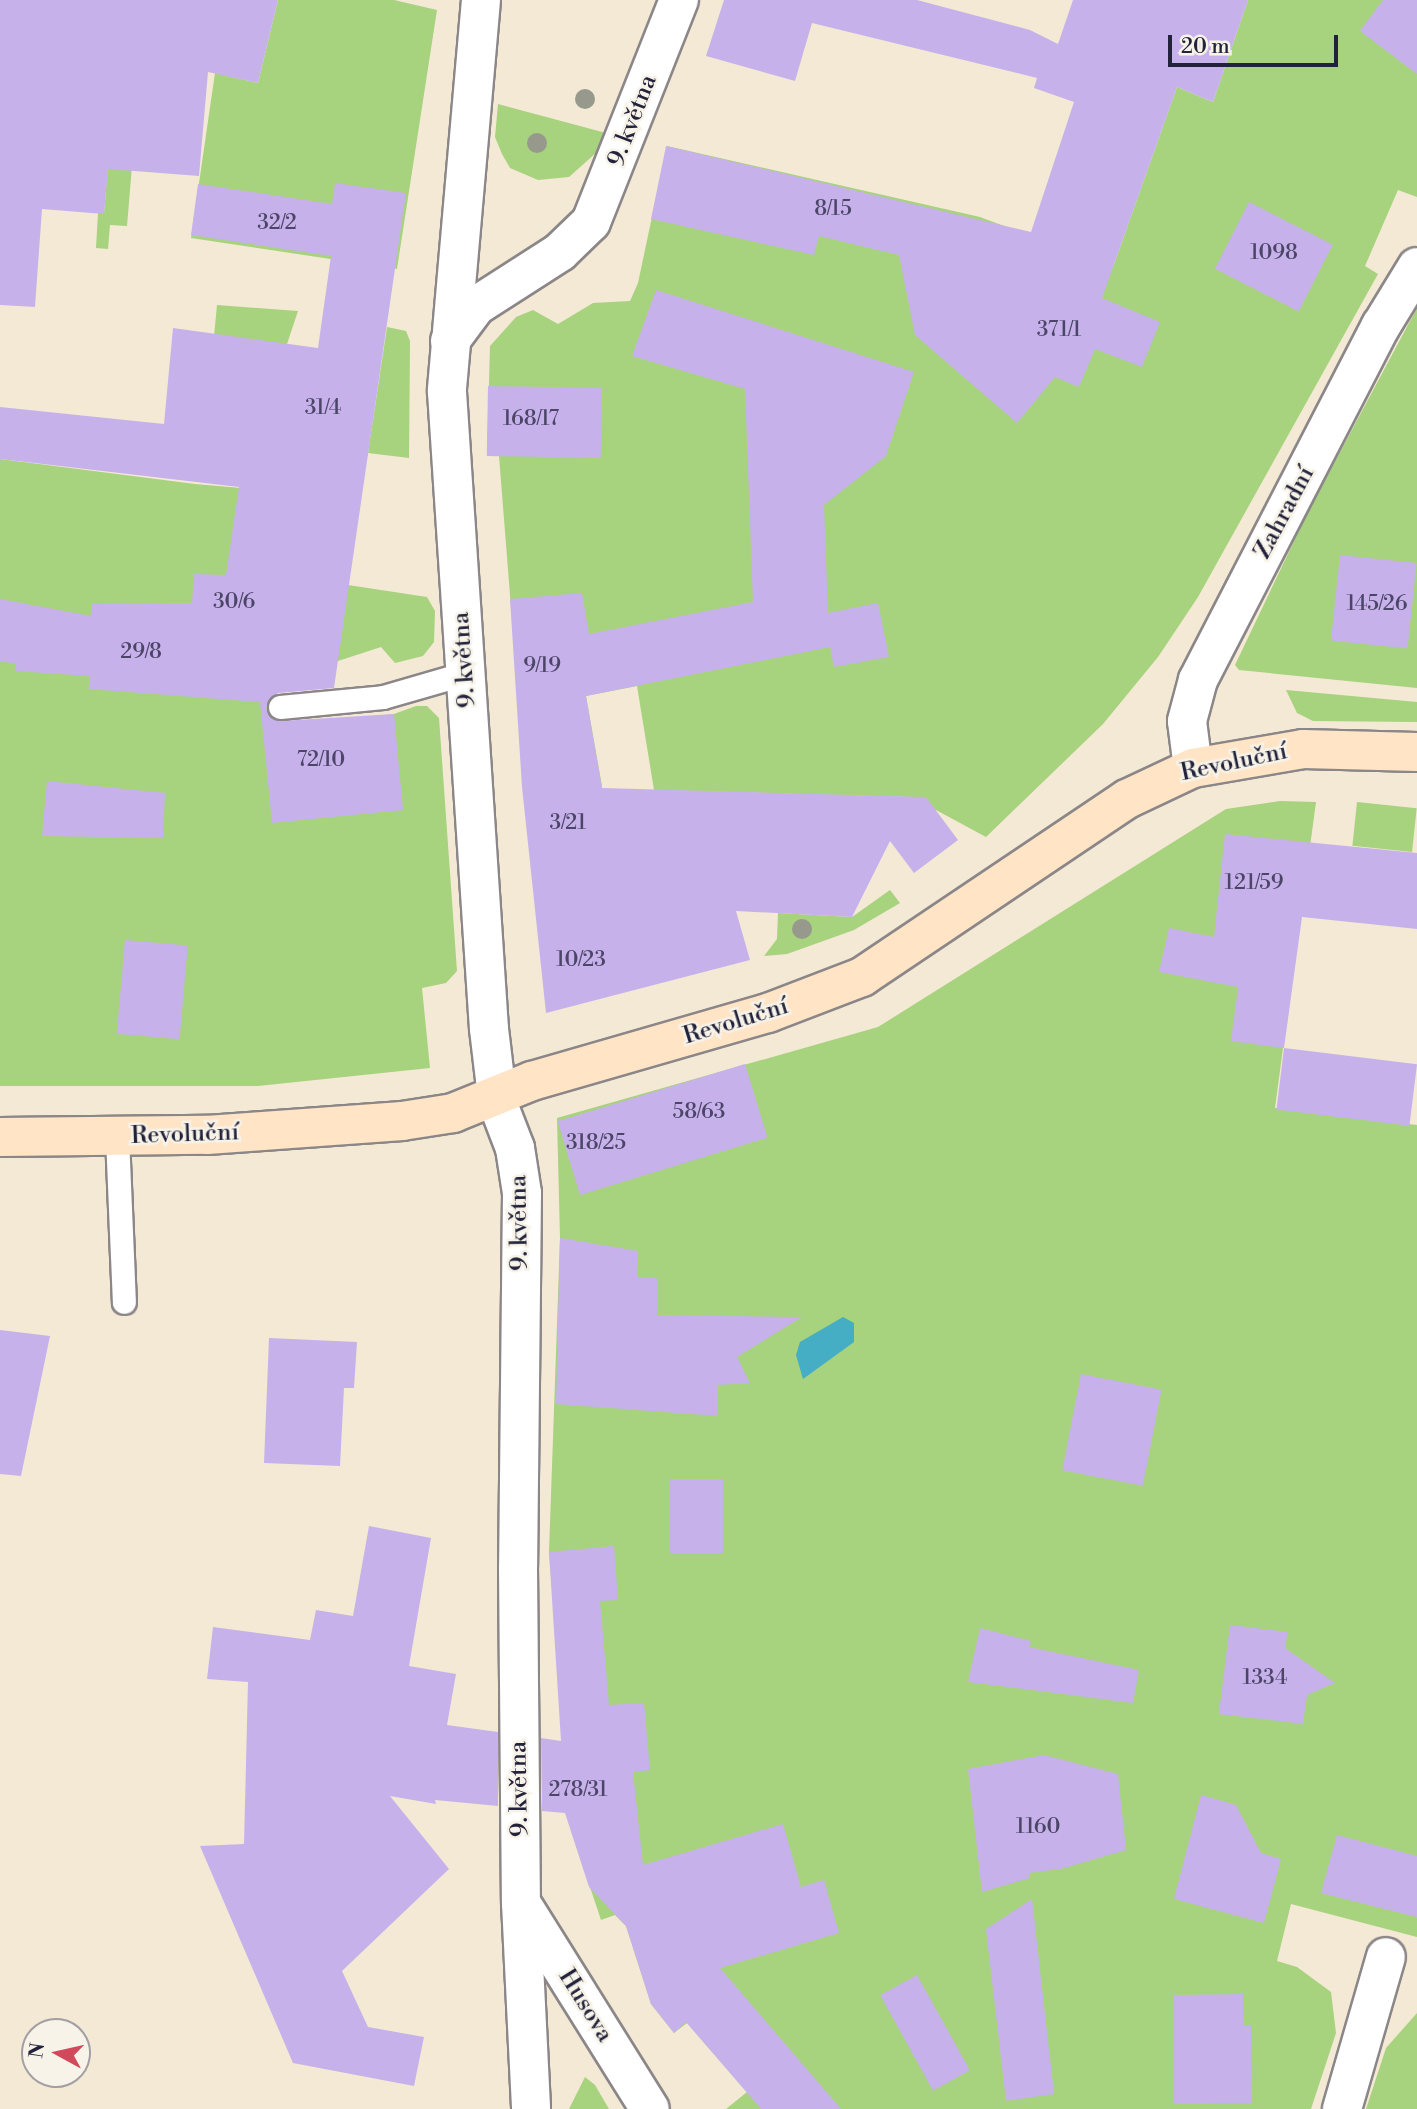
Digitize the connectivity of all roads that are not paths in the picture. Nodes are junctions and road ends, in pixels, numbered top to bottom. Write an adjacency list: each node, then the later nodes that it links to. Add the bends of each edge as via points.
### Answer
1 (481, 0): 4 (street, 9. května)
2 (679, 0): 4 (street, 9. května, via 591,222 560,252 477,306)
3 (1417, 267): 8 (street, Zahradní, via 1381,326 1198,680 1187,721)
4 (450, 341): 5 (street, 9. května, via 447,392)
5 (466, 673): 6 (lane, via 383,697); 9 (street, 9. května)
6 (279, 707)
7 (1417, 752): 8 (street, Revoluční, via 1303,749)
8 (1193, 768): 9 (street, Revoluční, via 1127,799 897,957 849,983 768,1013)
9 (498, 1094): 11 (street, Revoluční, via 433,1118); 13 (street, 9. května, via 515,1148 522,1193)
10 (0, 1136): 11 (street, Revoluční)
11 (117, 1138): 12 (lane)
12 (124, 1302)
13 (521, 1903): 15 (street, 9. května); 16 (street, Husova)
14 (1386, 1957): 17 (street)
15 (531, 2109)
16 (650, 2109)
17 (1342, 2109)

